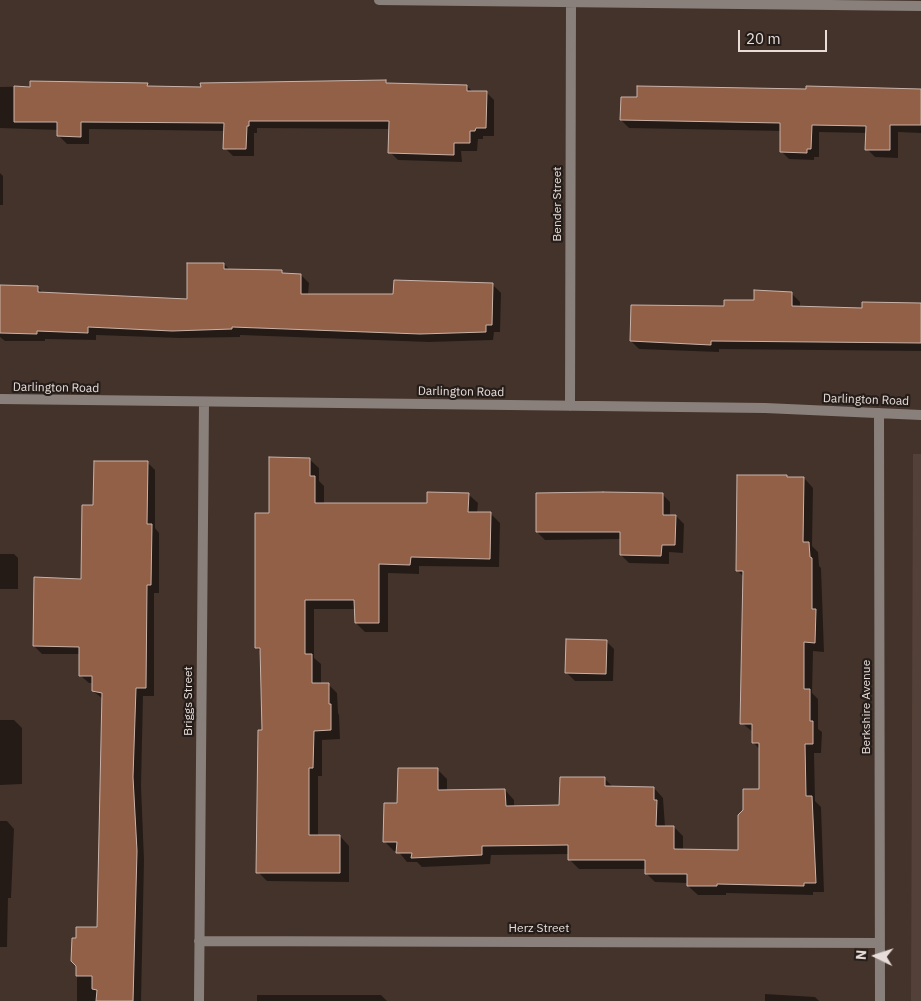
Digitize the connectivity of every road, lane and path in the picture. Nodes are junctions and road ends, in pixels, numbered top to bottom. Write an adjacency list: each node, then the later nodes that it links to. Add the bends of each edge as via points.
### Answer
1 (379, 0): 2 (street)
2 (571, 2): 3 (street); 6 (street, Bender Street)
3 (921, 6)
4 (0, 399): 5 (street, Darlington Road)
5 (204, 402): 6 (street, Darlington Road); 9 (street, Briggs Street)
6 (570, 406): 7 (street, Darlington Road)
7 (879, 413): 8 (street, Darlington Road); 10 (street, Berkshire Avenue)
8 (921, 415)
9 (199, 941): 10 (street, Herz Street); 11 (street, Briggs Street)
10 (880, 942): 12 (street, Berkshire Avenue)
11 (199, 1001)
12 (880, 1001)

